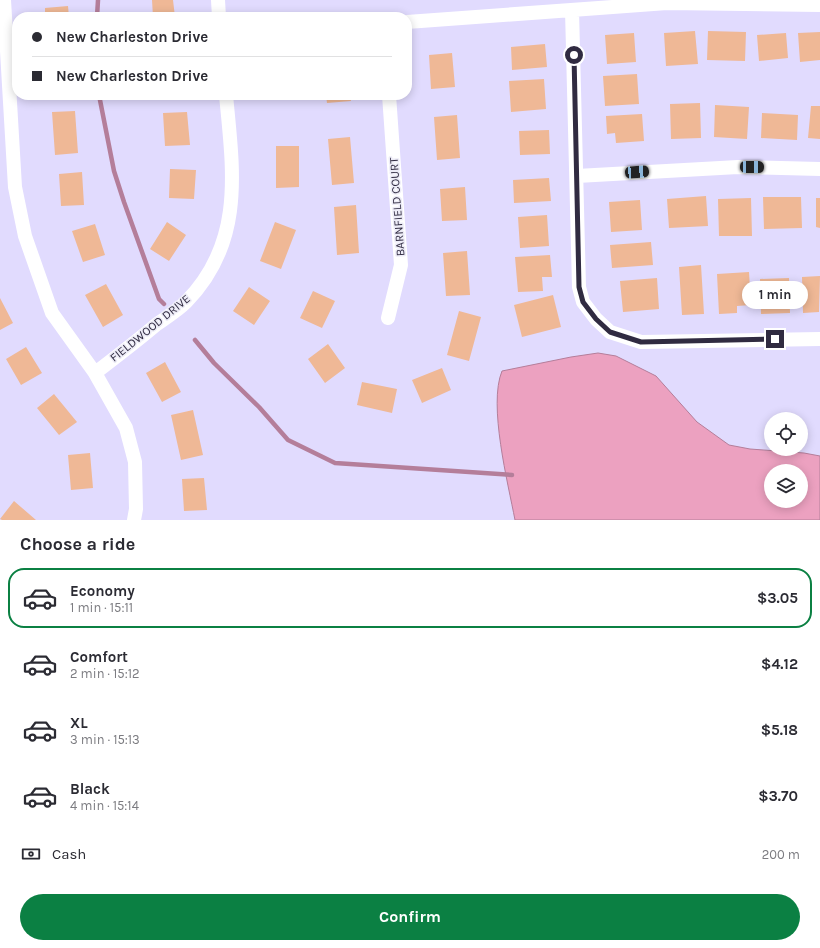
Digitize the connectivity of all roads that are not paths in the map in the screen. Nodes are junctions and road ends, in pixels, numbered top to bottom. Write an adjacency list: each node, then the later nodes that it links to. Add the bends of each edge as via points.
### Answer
1 (4, 0): 13 (street, via 15,186 26,236 52,313)
2 (218, 0): 5 (street)
3 (820, 5): 4 (street, via 667,3)
4 (572, 10): 6 (street); 10 (street)
5 (219, 12)
6 (412, 22)
7 (226, 100): 13 (street, FIELDWOOD DRIVE, via 233,182 230,214 220,250 207,276 186,302)
8 (389, 100): 11 (street, BARNFIELD COURT, via 401,265)
9 (820, 169): 10 (street, via 738,167)
10 (577, 176): 12 (street, via 579,287 583,302 610,332 641,342)
11 (388, 318)
12 (820, 339)
13 (95, 373): 14 (street, via 126,428 135,462)
14 (134, 520)

